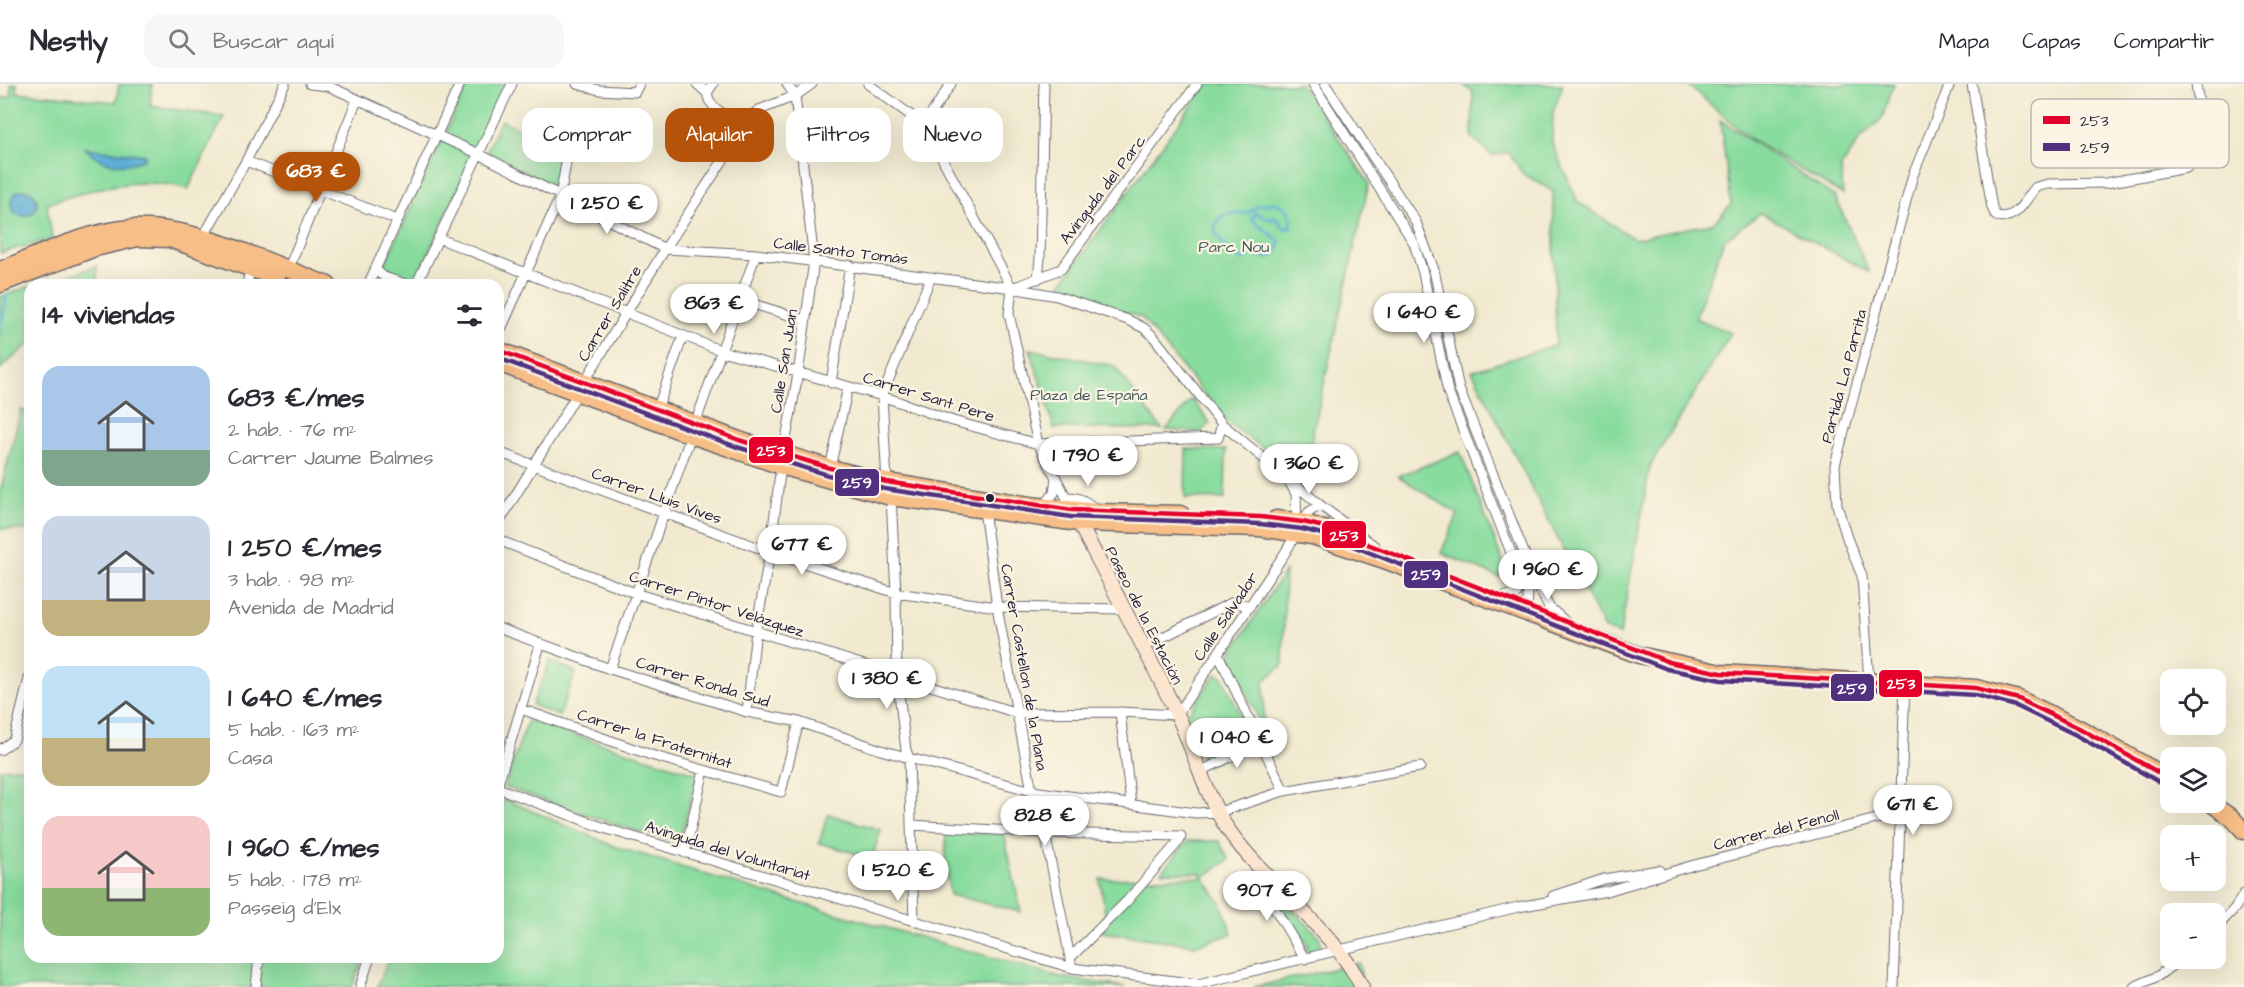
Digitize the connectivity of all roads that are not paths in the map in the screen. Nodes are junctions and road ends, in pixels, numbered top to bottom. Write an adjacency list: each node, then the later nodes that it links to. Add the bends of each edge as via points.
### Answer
1 (285, 84): 31 (street)
2 (310, 84): 20 (street)
3 (460, 84): 29 (street)
4 (512, 84): 30 (street)
5 (576, 84): 6 (street, via 635,92)
6 (639, 84)
7 (697, 84): 21 (street)
8 (713, 84): 21 (street)
9 (787, 84): 22 (street)
10 (813, 84): 22 (street)
11 (868, 84): 28 (street)
12 (951, 84): 27 (street)
13 (1044, 84): 55 (street)
14 (1197, 84): 55 (street, Avinguda del Parc, via 1061,269)
15 (1313, 84): 92 (street, via 1414,243 1424,273 1448,392)
16 (1325, 84): 93 (street, via 1424,240 1459,389)
17 (1950, 84): 110 (street, Partida La Parrita, via 1913,176 1835,465 1837,505 1862,576)
18 (1972, 84): 35 (street, via 1996,216 2012,215 2036,187 2106,183)
19 (2196, 84): 23 (street)
20 (331, 85): 24 (street)
21 (707, 93): 25 (street)
22 (795, 96): 26 (street); 43 (street, Calle San Juan)
23 (2198, 99)
24 (357, 100): 29 (street); 36 (street)
25 (715, 108)
26 (764, 108)
27 (935, 108)
28 (903, 110)
29 (436, 135): 30 (street); 38 (street)
30 (479, 154): 37 (street); 39 (street)
31 (246, 161): 36 (street); 40 (street)
32 (566, 162): 37 (street)
33 (722, 162): 41 (street, Carrer Salitre)
34 (944, 162): 57 (street)
35 (2186, 168)
36 (321, 191): 38 (street); 50 (street)
37 (560, 197): 41 (street); 48 (street)
38 (396, 220): 46 (street)
39 (438, 238): 48 (street, Carrer Sant Pere); 54 (street)
40 (200, 243): 45 (highway); 47 (highway, via 166,228 130,228 93,236); 50 (highway); 56 (highway, via 138,238 95,248)
41 (665, 249): 42 (street, Calle Santo Tomás); 59 (street, Carrer Salitre)
42 (756, 254): 43 (street, Calle Santo Tomás); 58 (street)
43 (814, 261): 44 (street, Calle Santo Tomás); 60 (street, Calle San Juan)
44 (850, 265): 49 (street, Calle Santo Tomás); 67 (street)
45 (250, 268): 50 (highway); 51 (street)
46 (375, 269): 52 (street); 53 (street)
47 (0, 270)
48 (526, 273): 59 (street, Carrer Sant Pere); 61 (street)
49 (931, 277): 57 (street, Calle Santo Tomás); 70 (street)
50 (292, 278)
51 (248, 279)
52 (371, 279)
53 (390, 279)
54 (419, 279)
55 (1038, 279): 57 (street, Avinguda del Parc)
56 (0, 284)
57 (1012, 288): 72 (street, Calle Santo Tomás, via 1056,296 1144,328); 74 (street, via 1009,314)
58 (740, 300): 60 (street); 63 (street)
59 (626, 314): 62 (street, Carrer Sant Pere); 69 (street, Carrer Salitre)
60 (805, 320): 66 (street, Calle San Juan)
61 (504, 322)
62 (683, 336): 63 (street, Carrer Sant Pere); 71 (street)
63 (722, 351): 66 (street, Carrer Sant Pere); 73 (street)
64 (504, 353): 69 (highway)
65 (504, 365): 69 (highway)
66 (798, 374): 67 (street, Carrer Sant Pere); 76 (street, Calle San Juan)
67 (831, 382): 68 (street, Carrer Sant Pere)
68 (849, 387): 70 (street, Carrer Sant Pere); 78 (street)
69 (581, 388): 71 (highway); 73 (highway); 77 (street, Carrer Salitre)
70 (882, 396): 74 (street, Carrer Sant Pere, via 953,421); 81 (street)
71 (657, 410): 73 (highway)
72 (1222, 424): 74 (street, Carrer Sant Pere, via 1218,438); 80 (street, Calle Santo Tomás)
73 (693, 430): 76 (highway); 86 (street)
74 (1038, 444): 79 (street)
75 (504, 454): 77 (street, Carrer Lluis Vives)
76 (782, 460): 78 (highway); 81 (highway); 91 (street, Calle San Juan)
77 (534, 465): 86 (street, Carrer Lluis Vives); 87 (street, Carrer Salitre)
78 (830, 468): 81 (highway)
79 (1056, 477): 83 (street, via 1054,493); 85 (street)
80 (1288, 478): 82 (street, Calle Santo Tomás); 88 (street, via 1296,494)
81 (889, 489): 83 (highway); 84 (highway); 95 (street)
82 (1320, 505): 88 (street, Calle Salvador); 90 (street, Calle Santo Tomás)
83 (1044, 506): 85 (highway)
84 (984, 510): 85 (highway); 98 (street, Carrer Castellon de la Plana)
85 (1072, 510): 88 (highway, via 1260,528); 88 (highway, via 1261,517); 99 (street, Paseo de la Estación)
86 (663, 513): 91 (street, Carrer Lluis Vives); 94 (street)
87 (504, 514)
88 (1299, 526): 90 (highway, via 1324,527); 97 (street, Calle Salvador); 100 (highway)
89 (504, 542): 94 (street, Carrer Pintor Velázquez)
90 (1376, 547): 96 (highway)
91 (770, 552): 95 (street, Carrer Lluis Vives); 103 (street, Calle San Juan)
92 (1521, 578): 96 (street, via 1516,594); 100 (street, via 1528,592)
93 (1535, 580): 100 (street, via 1536,595); 101 (street, via 1549,607)
94 (635, 593): 103 (street, Carrer Pintor Velázquez); 108 (street)
95 (896, 593): 98 (street, Carrer Lluis Vives); 109 (street)
96 (1502, 597): 100 (highway)
97 (1250, 606): 105 (street, via 1233,602); 106 (street, Calle Salvador)
98 (997, 607): 99 (street, Carrer Lluis Vives); 116 (street, Carrer Castellon de la Plana)
99 (1124, 609): 105 (street, Paseo de la Estación)
100 (1529, 610): 101 (highway); 107 (highway, via 1639,655)
101 (1566, 622): 107 (highway)
102 (504, 630): 104 (street, Carrer Ronda Sud)
103 (756, 630): 109 (street, Carrer Pintor Velázquez); 114 (street, Calle San Juan)
104 (540, 645): 108 (street, Carrer Ronda Sud); 113 (street)
105 (1143, 647): 117 (street, Paseo de la Estación)
106 (1218, 654): 117 (street, Calle Salvador); 119 (street)
107 (1669, 662): 110 (highway, via 1721,673)
108 (609, 669): 114 (street, Carrer Ronda Sud)
109 (897, 677): 116 (street, Carrer Pintor Velázquez); 121 (street)
110 (1869, 682): 111 (highway)
111 (1905, 683): 126 (highway, via 1976,688 2019,699); 134 (street)
112 (24, 699): 120 (street, via 14,740)
113 (521, 709): 122 (street); 124 (street, Carrer la Fraternitat)
114 (747, 712): 118 (street, Carrer Ronda Sud)
115 (1120, 712): 116 (street, Carrer Pintor Velázquez); 117 (street, Carrer Pintor Velázquez); 130 (street)
116 (1017, 713): 128 (street, Carrer Castellon de la Plana)
117 (1177, 715): 125 (street, Paseo de la Estación)
118 (798, 722): 121 (street, Carrer Ronda Sud); 124 (street, Carrer la Fraternitat, via 781,792)
119 (1261, 742): 125 (street); 129 (street)
120 (0, 750)
121 (909, 758): 128 (street, Carrer Ronda Sud); 136 (street)
122 (504, 766)
123 (1420, 767): 129 (street, Carrer Ronda Sud)
124 (704, 770): 139 (street)
125 (1201, 771): 132 (street, Paseo de la Estación)
126 (2160, 773)
127 (504, 788): 139 (street, Avinguda del Voluntariat, via 607,829)
128 (1032, 791): 130 (street, Carrer Ronda Sud); 138 (street, Carrer Castellon de la Plana)
129 (1284, 791): 132 (street, Carrer Ronda Sud)
130 (1131, 804): 132 (street, Carrer Ronda Sud, via 1196,813)
131 (2226, 805): 133 (highway)
132 (1219, 812): 140 (street, Paseo de la Estación)
133 (2244, 812)
134 (1900, 813): 146 (street, Carrer del Fenoll, via 1694,865 1605,879 1518,907); 155 (street)
135 (2225, 813): 137 (highway)
136 (911, 825): 138 (street); 145 (street)
137 (2244, 831)
138 (1045, 833): 150 (street, Carrer Castellon de la Plana); 150 (street, via 1180,836)
139 (685, 853): 145 (street, Avinguda del Voluntariat)
140 (1263, 872): 146 (street, Paseo de la Estación); 147 (street, via 1268,897)
141 (2244, 894): 143 (street)
142 (2244, 902): 143 (street)
143 (2235, 908): 144 (street)
144 (2226, 917)
145 (914, 921): 150 (street, Avinguda del Voluntariat)
146 (1339, 951): 147 (street, Avinguda del Voluntariat); 154 (street, Paseo de la Estación)
147 (1305, 958): 150 (street, Avinguda del Voluntariat, via 1198,984)
148 (259, 963): 152 (street)
149 (368, 963): 153 (street)
150 (1071, 963)
151 (2167, 969): 156 (street)
152 (255, 987)
153 (360, 987)
154 (1362, 987)
155 (1894, 987)
156 (2134, 987)

